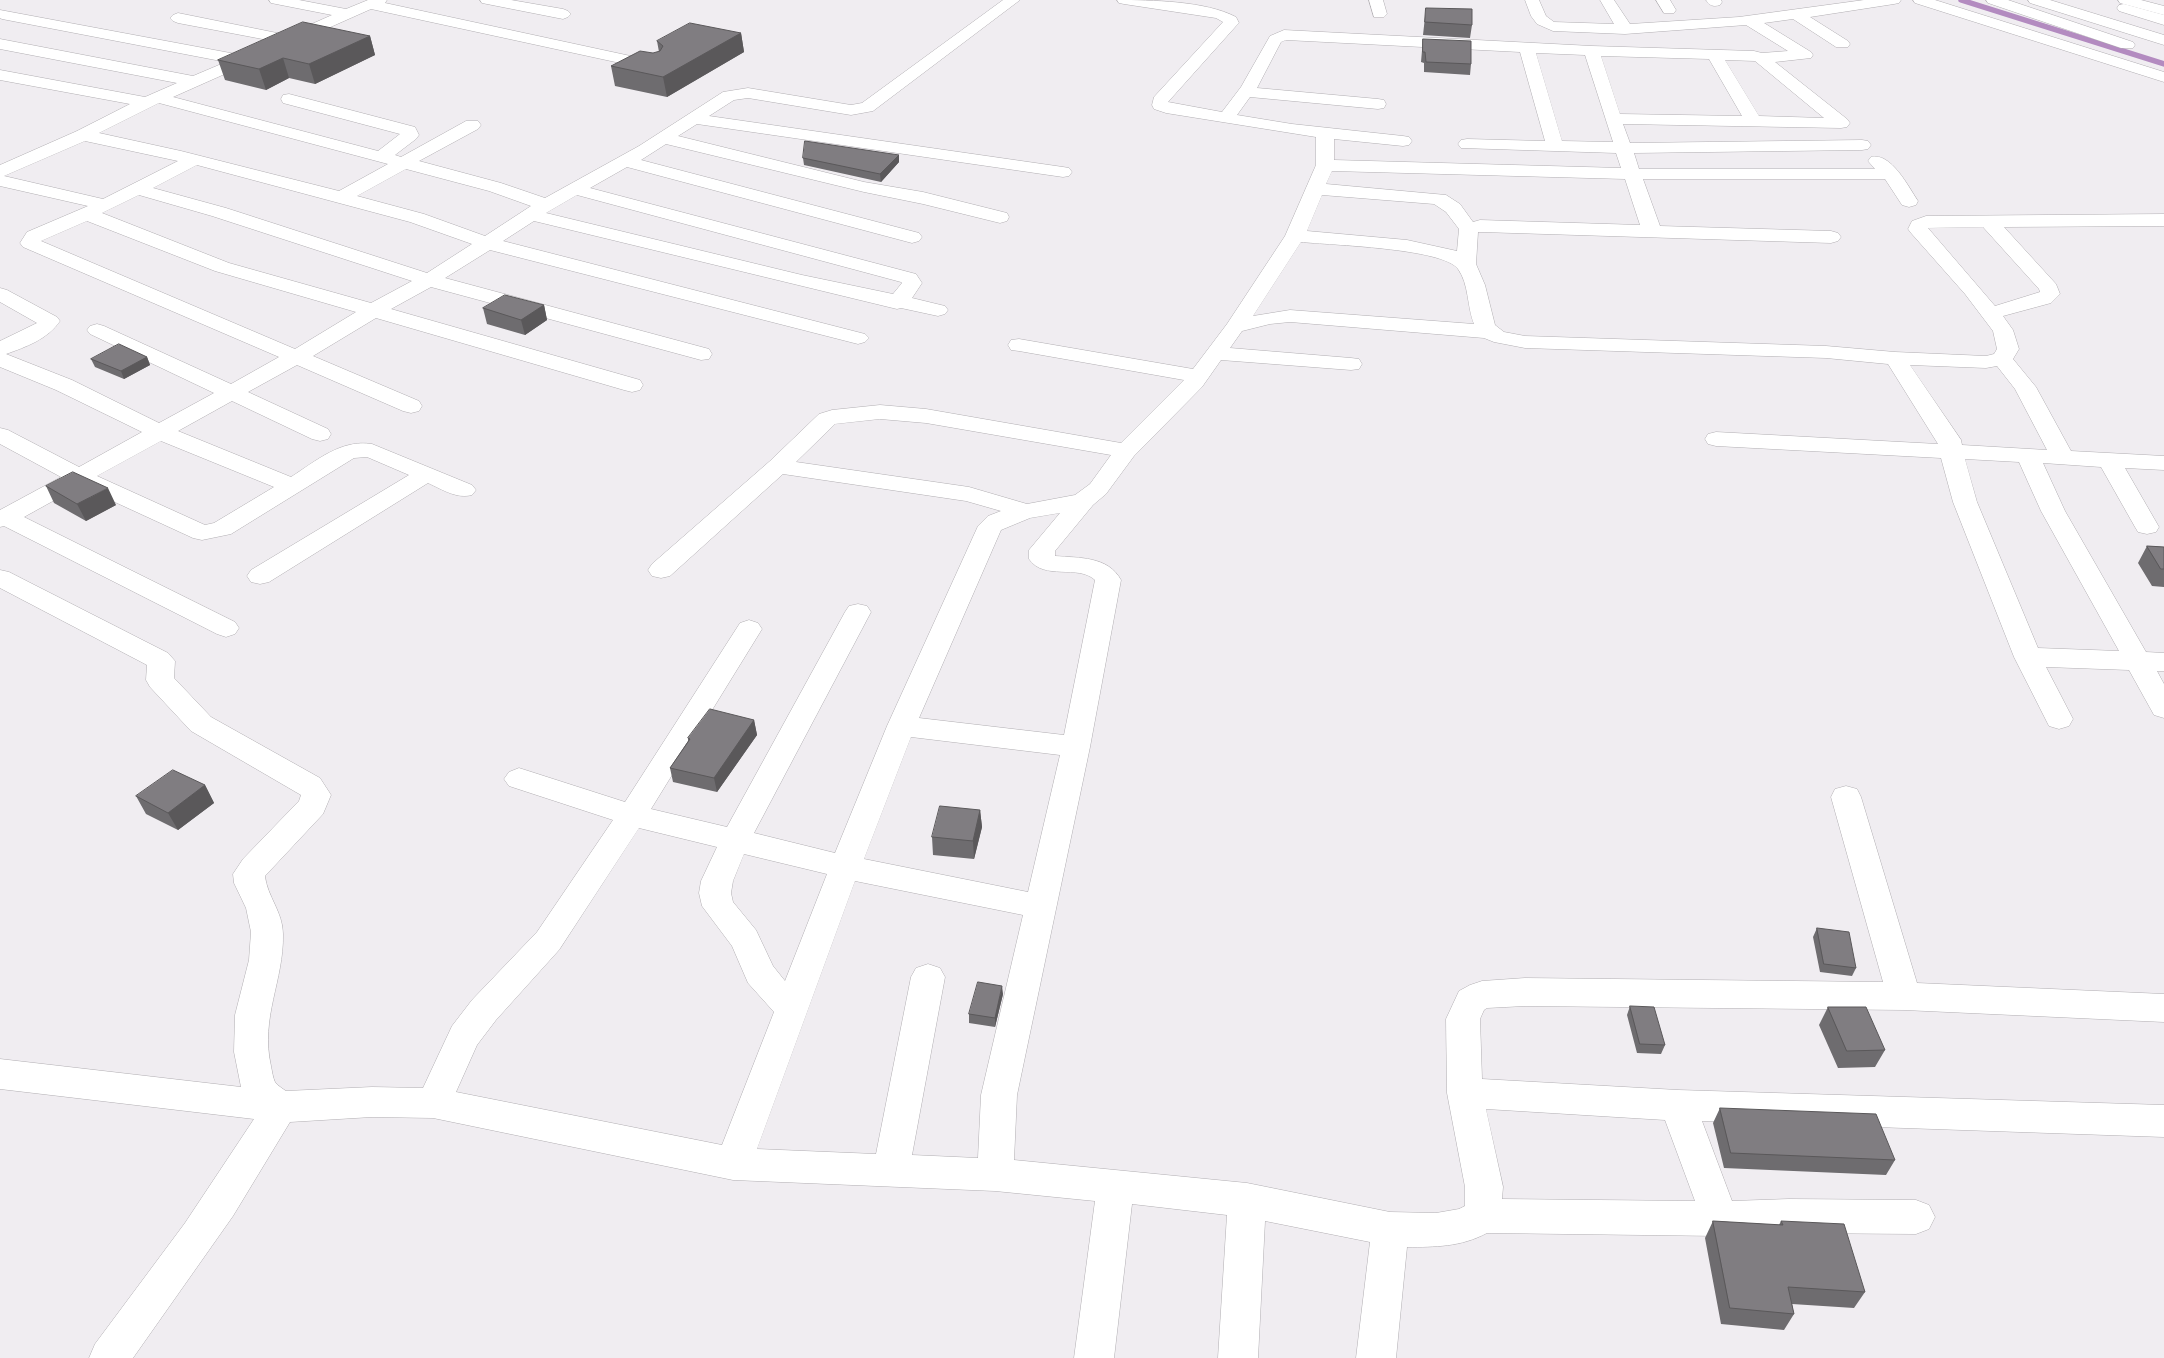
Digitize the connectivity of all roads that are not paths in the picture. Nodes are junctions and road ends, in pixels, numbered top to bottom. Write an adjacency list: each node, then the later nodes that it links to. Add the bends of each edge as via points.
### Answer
1 (276, 0): 17 (street)
2 (487, 0): 18 (street)
3 (1012, 0): 47 (street, via 861,110 737,93)
4 (1124, 0): 46 (street, via 1229,18 1231,23 1160,101 1160,105 1166,108)
5 (1532, 0): 23 (street, via 1546,24)
6 (1607, 0): 23 (street)
7 (1894, 0): 19 (street)
8 (1920, 0): 39 (street)
9 (1993, 0): 31 (street)
10 (2035, 0): 14 (street)
11 (375, 2): 17 (street); 37 (street)
12 (2118, 2): 15 (street); 22 (street)
13 (23, 5): 16 (street)
14 (2065, 9): 24 (street, via 2083,10 2154,31); 27 (street)
15 (2164, 11)
16 (1, 14): 25 (street)
17 (348, 14): 26 (street)
18 (563, 14)
19 (1795, 14): 21 (street); 29 (street)
20 (178, 18): 26 (street)
21 (1748, 20): 23 (street); 35 (street, via 1804,55)
22 (2164, 20)
23 (1625, 29)
24 (2164, 31)
25 (118, 37): 34 (street); 36 (street)
26 (290, 40): 36 (street)
27 (2164, 40)
28 (0, 44): 34 (street)
29 (1842, 44)
30 (1527, 47): 32 (street); 42 (street, via 1284,35 1275,39); 58 (street)
31 (2141, 50)
32 (1592, 51): 33 (street); 48 (street)
33 (1715, 54): 35 (street); 49 (street)
34 (71, 56): 40 (street); 41 (street)
35 (1761, 58): 50 (street)
36 (241, 60): 41 (street)
37 (657, 66)
38 (0, 76): 40 (street)
39 (2164, 76)
40 (18, 79): 44 (street)
41 (194, 81): 44 (street)
42 (1246, 92): 45 (street); 46 (street)
43 (289, 99): 60 (street, via 409,131 410,135)
44 (153, 100): 53 (street); 60 (street)
45 (1378, 104)
46 (1226, 118): 52 (street)
47 (695, 119): 54 (street); 66 (street)
48 (1613, 119): 49 (street); 59 (street)
49 (1754, 121): 50 (street)
50 (1841, 123): 57 (street)
51 (472, 125): 63 (street)
52 (1325, 134): 55 (street); 64 (street)
53 (82, 135): 61 (street); 65 (street)
54 (664, 138): 62 (street); 78 (street)
55 (1402, 141)
56 (1467, 144): 58 (street)
57 (1862, 145): 59 (street); 68 (street)
58 (1555, 146): 59 (street)
59 (1623, 148): 67 (street)
60 (382, 156): 63 (street)
61 (193, 160): 70 (street); 73 (street)
62 (625, 162): 71 (street); 84 (street)
63 (406, 163): 73 (street); 76 (street, via 495,187)
64 (1325, 164): 67 (street); 72 (street)
65 (0, 172)
66 (1064, 172)
67 (1633, 174): 68 (street); 82 (street)
68 (1890, 174): 74 (street)
69 (0, 181): 75 (street)
70 (138, 189): 75 (street); 88 (street)
71 (574, 189): 76 (street); 90 (street, via 909,278 911,286)
72 (1314, 189): 81 (street, via 1439,199 1452,208); 83 (street)
73 (341, 197): 86 (street)
74 (1909, 201)
75 (106, 205): 77 (street)
76 (538, 210): 86 (street); 90 (street)
77 (87, 214): 91 (street, via 222,268); 102 (street, via 34,236 30,243)
78 (1000, 217)
79 (2164, 220): 80 (street)
80 (1989, 222): 93 (street, via 2049,288 2050,294 2044,299); 93 (street, via 1926,222 1918,229)
81 (1469, 229): 82 (street, via 1488,226); 87 (street)
82 (1652, 232): 85 (street)
83 (1295, 236): 87 (street, via 1435,251 1458,257); 94 (street)
84 (912, 237)
85 (1831, 237)
86 (486, 242): 88 (street); 97 (street)
87 (1466, 264): 96 (street, via 1475,282)
88 (430, 280): 91 (street); 101 (street)
89 (0, 294): 99 (street, via 50,321 42,330)
90 (897, 303): 92 (street)
91 (374, 310): 102 (street); 108 (street)
92 (938, 310)
93 (1990, 313): 104 (street, via 2003,330 2008,348)
94 (1235, 327): 96 (street, via 1290,316); 100 (street)
95 (97, 330): 109 (street)
96 (1489, 332): 103 (street, via 1525,342 1826,352)
97 (858, 338)
98 (1019, 346): 107 (street)
99 (0, 349)
100 (1216, 353): 106 (street); 107 (street)
101 (701, 354)
102 (296, 358): 109 (street); 110 (street)
103 (1896, 358): 104 (street, via 1986,362); 115 (street, via 1949,440)
104 (2002, 358): 118 (street, via 2025,387)
105 (0, 359): 111 (street, via 64,385)
106 (1351, 364)
107 (1198, 376): 116 (street)
108 (632, 385)
109 (233, 394): 111 (street); 112 (street)
110 (411, 406)
111 (160, 432): 123 (street); 124 (street)
112 (320, 434)
113 (0, 435): 123 (street)
114 (1716, 438): 115 (street)
115 (1952, 450): 117 (street); 136 (street, via 1965,502)
116 (1126, 451): 121 (street, via 926,416 853,413 828,419); 126 (street, via 1098,489)
117 (2027, 455): 118 (street); 137 (street, via 2053,511)
118 (2062, 457): 119 (street)
119 (2109, 460): 120 (street); 129 (street)
120 (2164, 463)
121 (778, 466): 127 (street, via 969,494); 130 (street)
122 (427, 474): 124 (street, via 372,451 359,449 346,453); 125 (street); 131 (street)
123 (78, 476): 124 (street, via 202,533 222,529); 128 (street)
124 (291, 485)
125 (464, 490)
126 (1084, 500): 127 (street); 142 (street, via 1042,550 1042,559 1046,562 1104,571 1108,580)
127 (1026, 512): 141 (street, via 990,526)
128 (2, 518): 134 (street)
129 (2147, 527)
130 (661, 570)
131 (260, 576)
132 (0, 578): 157 (street, via 161,661 160,680 201,724 310,785 316,795 312,806 249,874 267,932 265,960 252,1015 251,1052 259,1090)
133 (858, 612): 146 (street)
134 (226, 628)
135 (749, 629): 145 (street)
136 (2028, 656): 137 (street); 140 (street)
137 (2136, 662): 138 (street); 139 (street)
138 (2164, 662)
139 (2164, 708)
140 (2059, 719)
141 (902, 726): 142 (street); 147 (street)
142 (1076, 747): 148 (street)
143 (519, 779): 145 (street)
144 (1846, 797): 150 (street)
145 (632, 815): 146 (street); 155 (street, via 548,942 464,1036)
146 (735, 840): 147 (street); 151 (street, via 717,881 718,906 745,939 760,974)
147 (845, 866): 148 (street); 151 (street)
148 (1039, 906): 161 (street, via 998,1095)
149 (928, 977): 160 (street)
150 (1904, 996): 152 (street); 154 (street, via 1525,992 1482,995 1471,1001 1463,1019)
151 (792, 1008): 159 (street)
152 (2164, 1008)
153 (0, 1074): 157 (street)
154 (1465, 1093): 156 (street); 164 (street, via 1484,1187)
155 (433, 1103): 157 (street, via 372,1102); 159 (street)
156 (1678, 1105): 158 (street); 166 (street)
157 (280, 1108): 168 (street, via 247,1164 164,1285)
158 (2164, 1121)
159 (733, 1164): 160 (street)
160 (891, 1171): 161 (street)
161 (995, 1175): 162 (street)
162 (1116, 1186): 163 (street); 169 (street)
163 (1247, 1200): 167 (street); 170 (street)
164 (1483, 1216): 166 (street); 167 (street, via 1464,1226 1436,1230)
165 (1916, 1217): 166 (street)
166 (1720, 1219)
167 (1390, 1229): 171 (street)
168 (109, 1358)
169 (1094, 1358)
170 (1238, 1358)
171 (1376, 1358)

